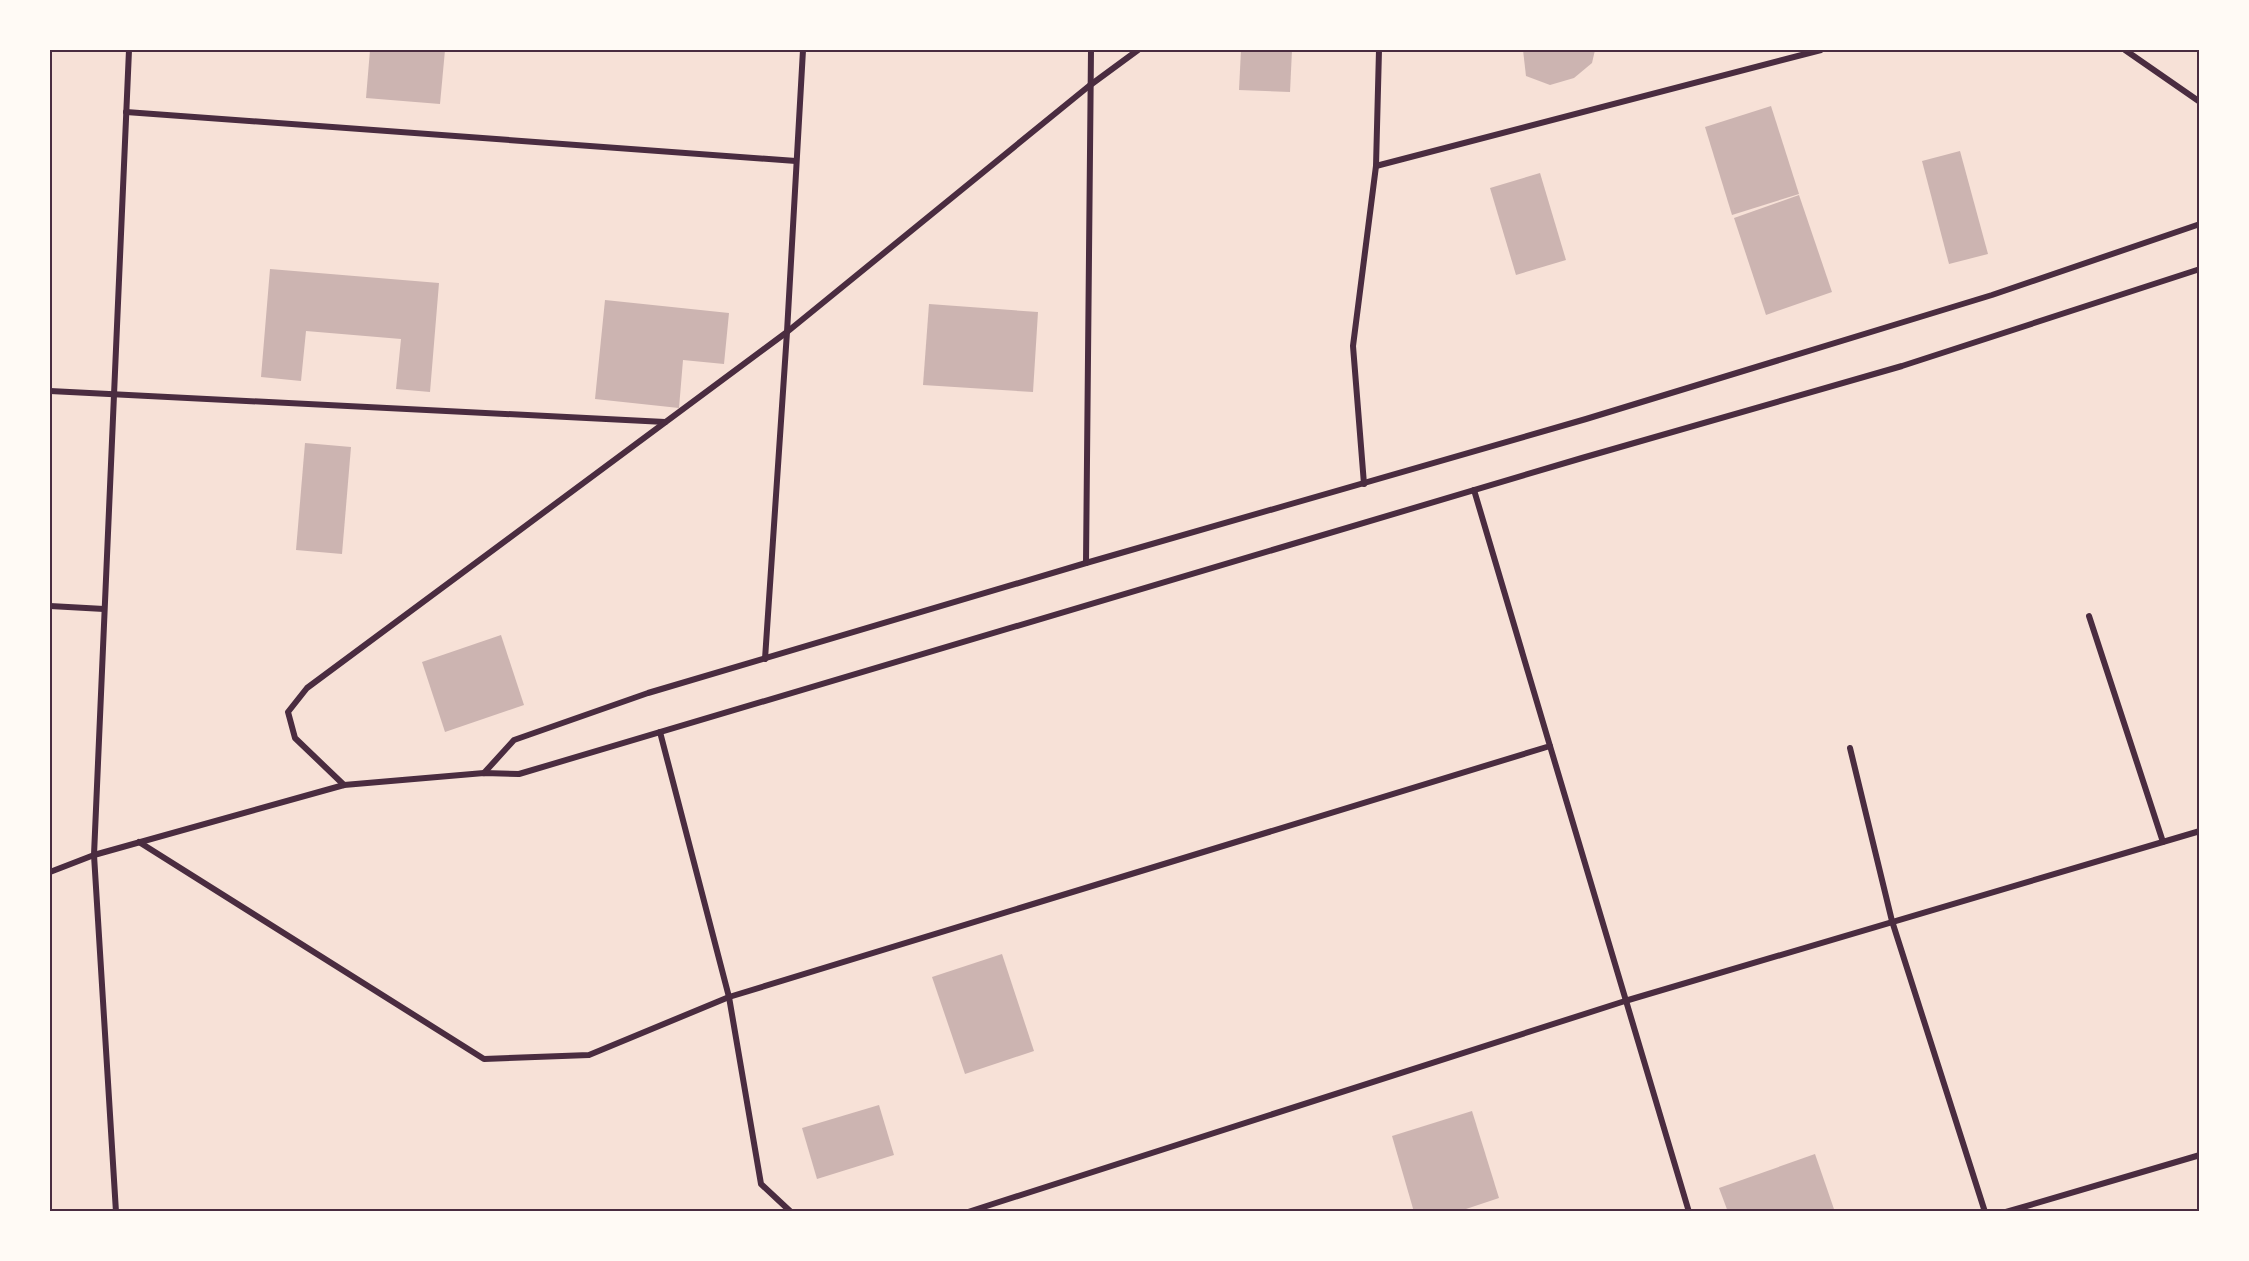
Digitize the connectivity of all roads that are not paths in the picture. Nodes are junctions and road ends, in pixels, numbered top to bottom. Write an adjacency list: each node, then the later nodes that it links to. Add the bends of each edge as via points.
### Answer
1 (129, 50): 10 (street)
2 (803, 50): 11 (street)
3 (1091, 50): 8 (street)
4 (1138, 50): 8 (street)
5 (1379, 50): 12 (street)
6 (1821, 50): 12 (street)
7 (2125, 50): 9 (street)
8 (1089, 86): 15 (street); 21 (street)
9 (2199, 102)
10 (126, 112): 11 (street); 17 (street)
11 (796, 160): 15 (street)
12 (1376, 166): 19 (street, via 1353,346)
13 (2199, 224): 19 (street, via 1992,295)
14 (2199, 269): 20 (street, via 1902,366)
15 (787, 332): 18 (street); 25 (street)
16 (50, 391): 17 (street)
17 (112, 393): 18 (street); 23 (street)
18 (665, 422): 30 (street, via 307,688 288,712 295,738)
19 (1364, 484): 21 (street)
20 (1474, 490): 26 (street); 27 (street)
21 (1086, 563): 25 (street)
22 (50, 606): 23 (street)
23 (104, 609): 34 (street)
24 (2089, 616): 33 (street)
25 (765, 659): 29 (street, via 648,693 514,740)
26 (660, 732): 29 (street, via 519,774); 37 (street)
27 (1550, 746): 37 (street); 38 (street)
28 (1850, 748): 36 (street)
29 (484, 773): 30 (street)
30 (344, 785): 32 (street)
31 (2199, 831): 33 (street)
32 (139, 842): 34 (street); 37 (street, via 484,1059 589,1055)
33 (2163, 842): 36 (street)
34 (94, 855): 35 (street); 40 (street)
35 (50, 872)
36 (1892, 921): 38 (street); 44 (street)
37 (729, 997): 41 (street, via 761,1184)
38 (1625, 1001): 42 (street); 43 (street)
39 (2199, 1155): 45 (street)
40 (116, 1212)
41 (791, 1212)
42 (968, 1212)
43 (1689, 1212)
44 (1985, 1212)
45 (2006, 1212)

